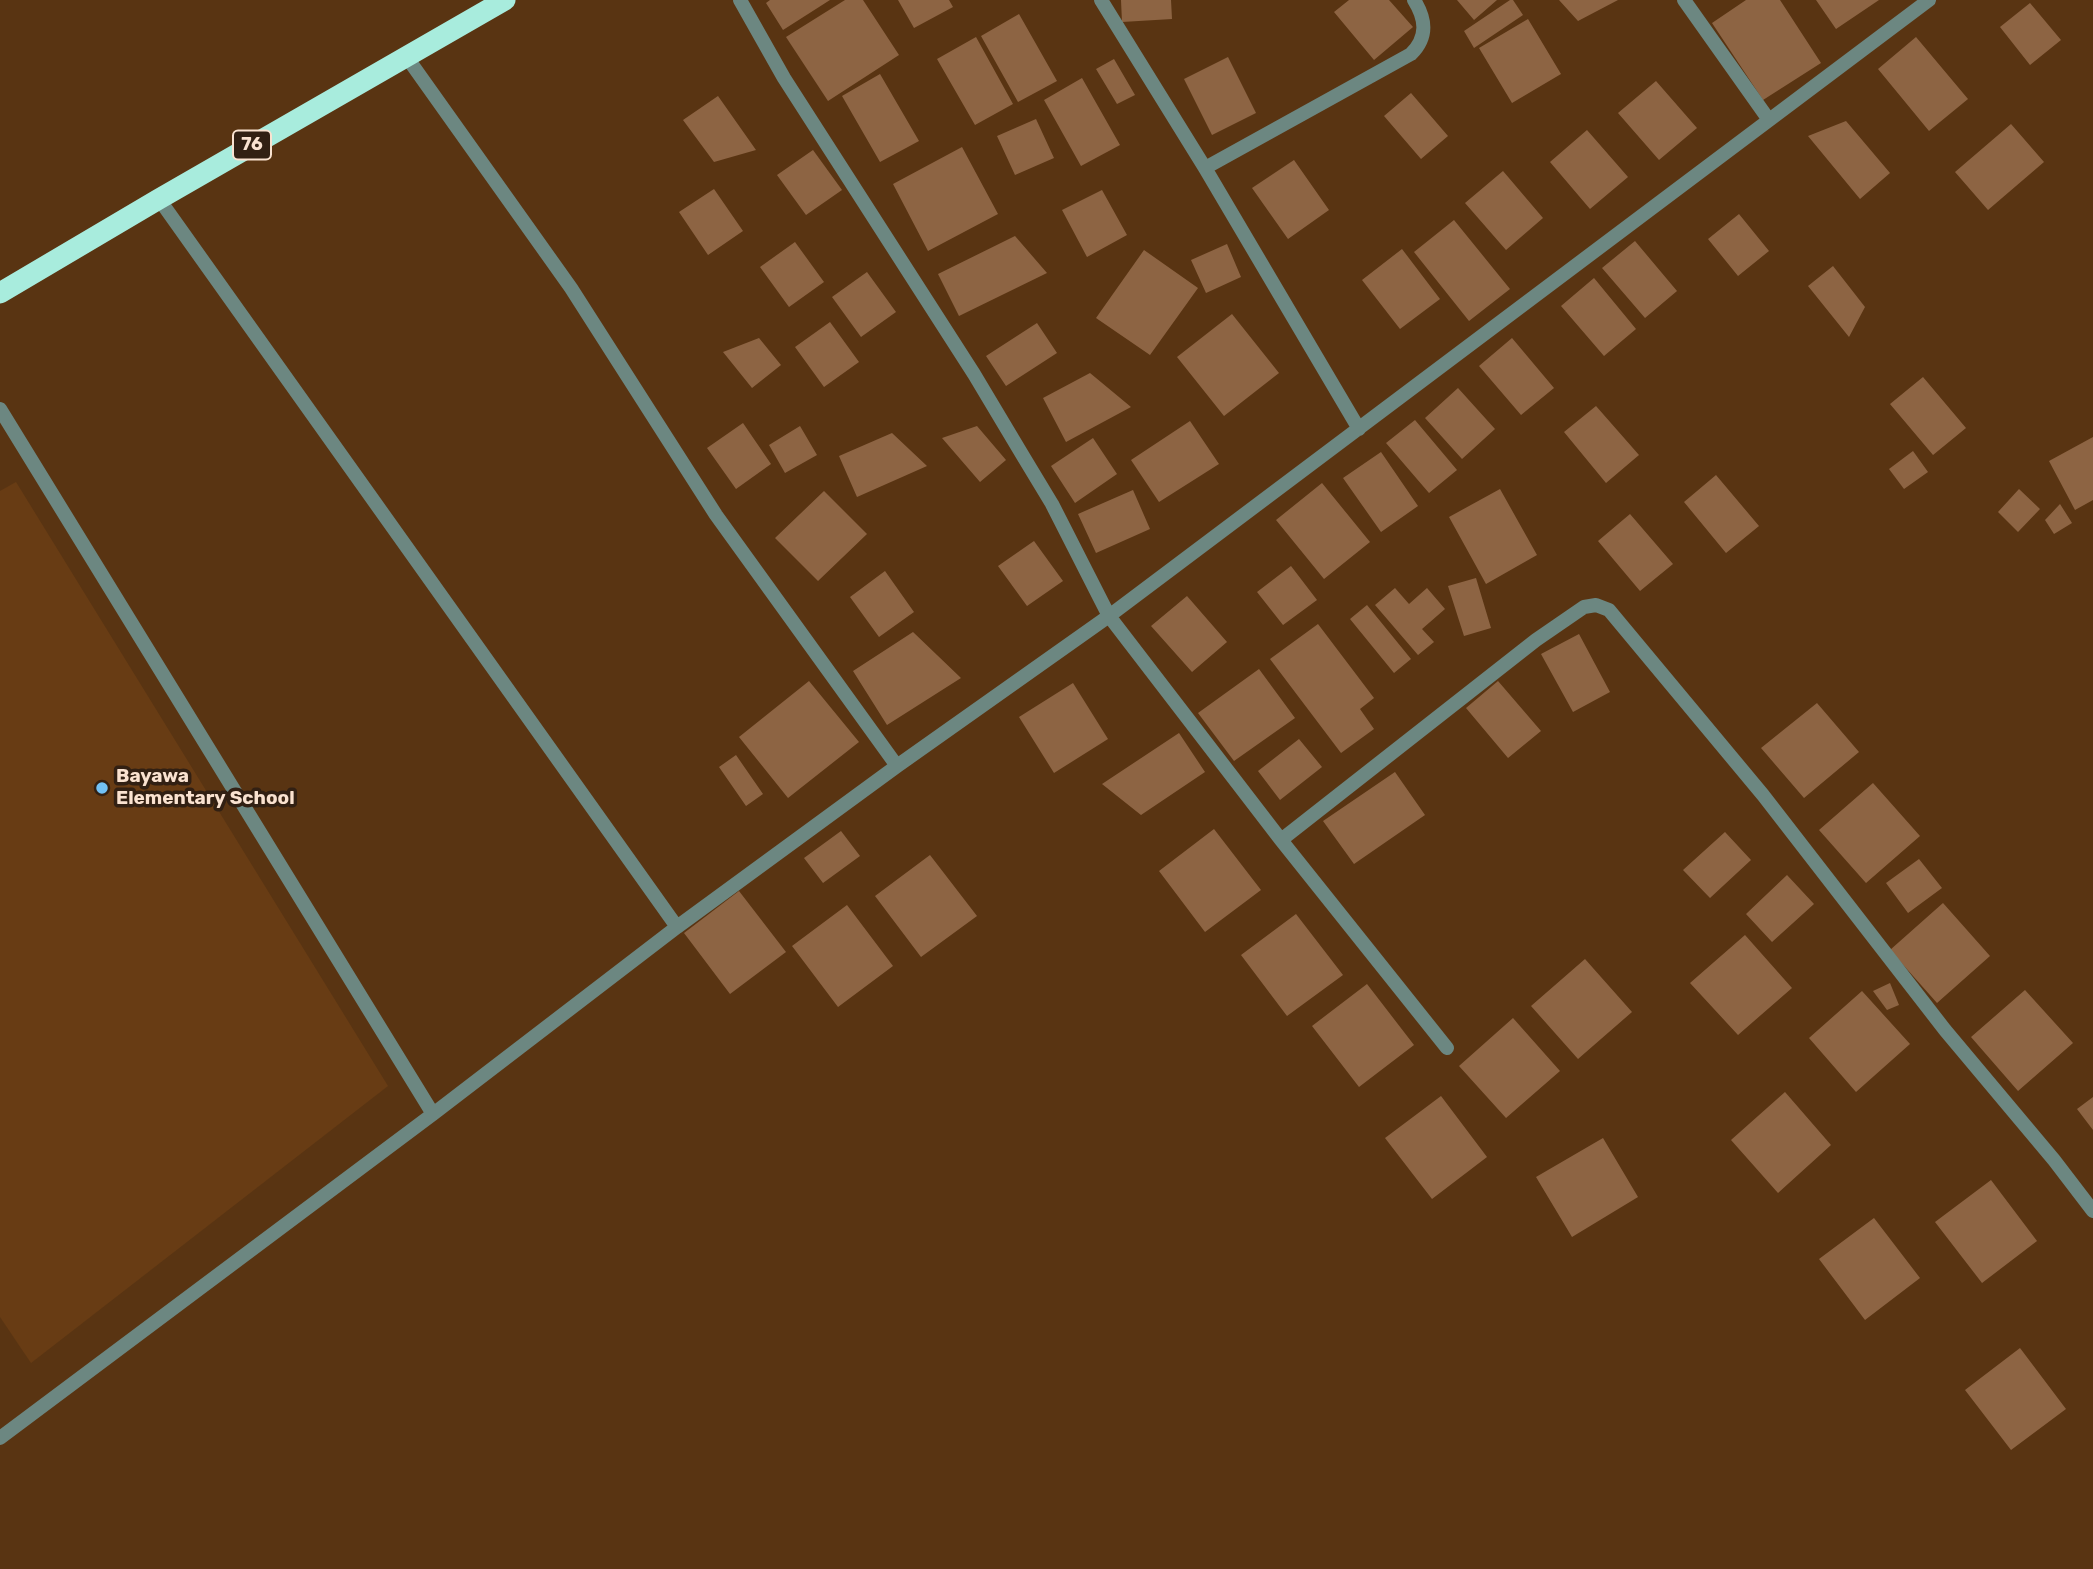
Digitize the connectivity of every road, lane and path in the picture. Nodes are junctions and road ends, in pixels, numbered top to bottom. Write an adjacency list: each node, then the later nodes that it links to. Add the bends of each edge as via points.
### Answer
1 (505, 0): 7 (highway, 76)
2 (740, 0): 14 (street, via 784,78 1052,504)
3 (1101, 0): 9 (street)
4 (1414, 0): 9 (street, via 1424,24 1423,36 1411,54)
5 (1684, 0): 8 (street)
6 (1929, 0): 8 (street)
7 (406, 56): 10 (highway, 76); 15 (street, via 571,288 716,514)
8 (1769, 120): 13 (street)
9 (1205, 168): 13 (street)
10 (159, 199): 11 (highway, 76); 17 (street)
11 (0, 293)
12 (0, 409): 19 (street)
13 (1359, 429): 14 (street)
14 (1109, 616): 15 (street); 16 (street)
15 (897, 766): 17 (street)
16 (1281, 840): 18 (street); 20 (street, via 1536,640 1584,607 1603,607 1763,795)
17 (677, 927): 19 (street)
18 (1447, 1048)
19 (433, 1114): 21 (street)
20 (2093, 1211)
21 (0, 1438)

